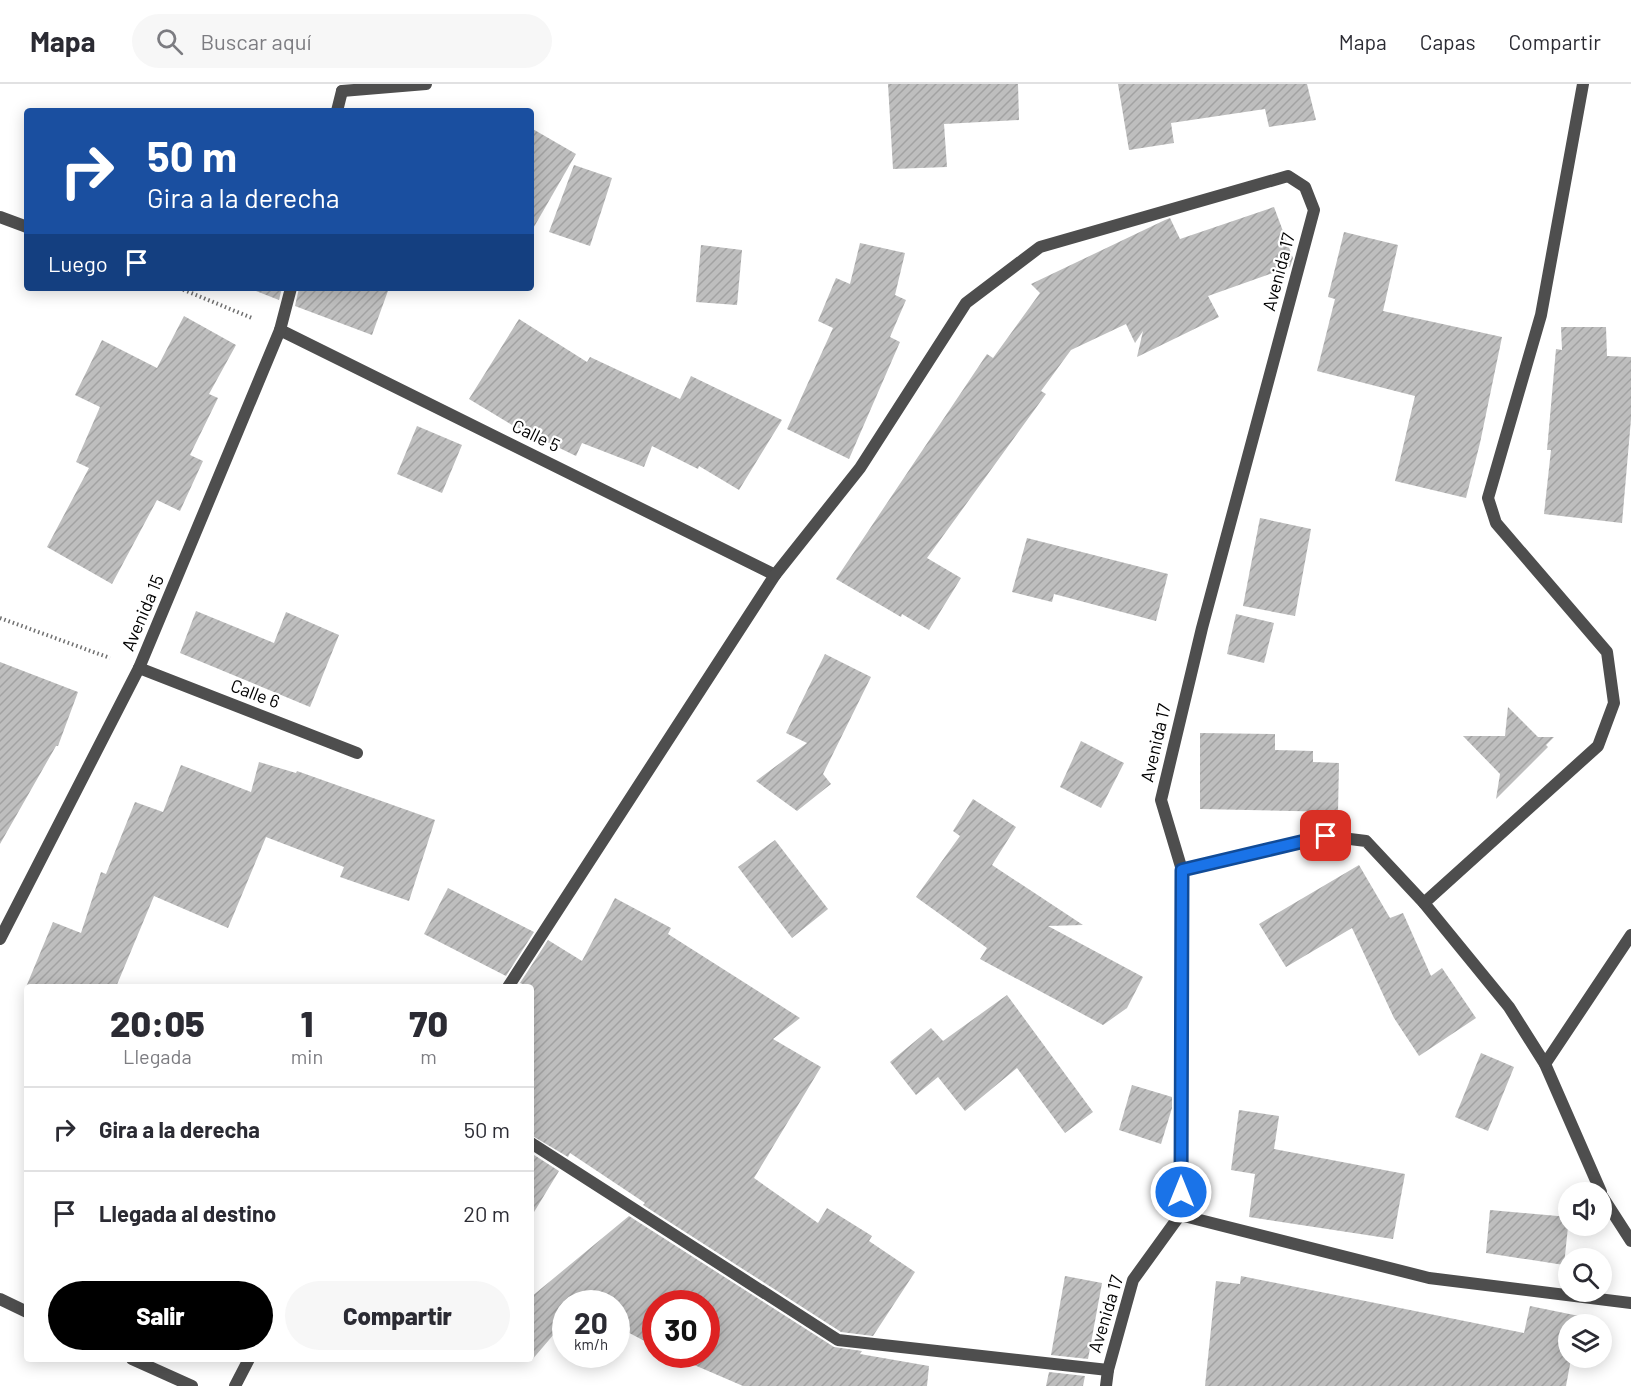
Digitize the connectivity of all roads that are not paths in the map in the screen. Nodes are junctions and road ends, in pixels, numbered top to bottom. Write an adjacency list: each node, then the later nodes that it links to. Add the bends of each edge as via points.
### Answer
1 (426, 84): 3 (street)
2 (1583, 84): 13 (street, via 1541,315 1488,498 1496,523 1607,651 1614,703 1598,746)
3 (338, 87): 4 (street)
4 (337, 108)
5 (0, 217): 6 (street)
6 (24, 226)
7 (290, 291): 8 (street, Avenida 15)
8 (280, 330): 9 (street, Calle 5); 10 (street, Avenida 15)
9 (775, 575): 12 (street, Avenida 17, via 860,468 966,303 1040,247 1288,177 1305,187 1314,210 1202,628 1161,800); 16 (street)
10 (139, 668): 11 (street, Calle 6); 15 (street, Avenida 15)
11 (357, 753)
12 (1182, 870): 13 (street, via 1326,836 1366,841); 21 (street, Avenida 17)
13 (1424, 903): 17 (street, via 1509,1007)
14 (1631, 935): 17 (street)
15 (0, 939)
16 (510, 984)
17 (1545, 1064): 19 (street)
18 (534, 1145): 28 (street, via 838,1340)
19 (1596, 1182)
20 (1612, 1211): 22 (street)
21 (1180, 1215): 24 (street, via 1429,1278); 28 (street, Avenida 17, via 1133,1280)
22 (1631, 1241)
23 (0, 1299): 25 (street)
24 (1631, 1303)
25 (24, 1311)
26 (139, 1362): 29 (street)
27 (247, 1362): 30 (street)
28 (1108, 1370): 31 (street, Avenida 17)
29 (192, 1386)
30 (234, 1386)
31 (1106, 1386)

